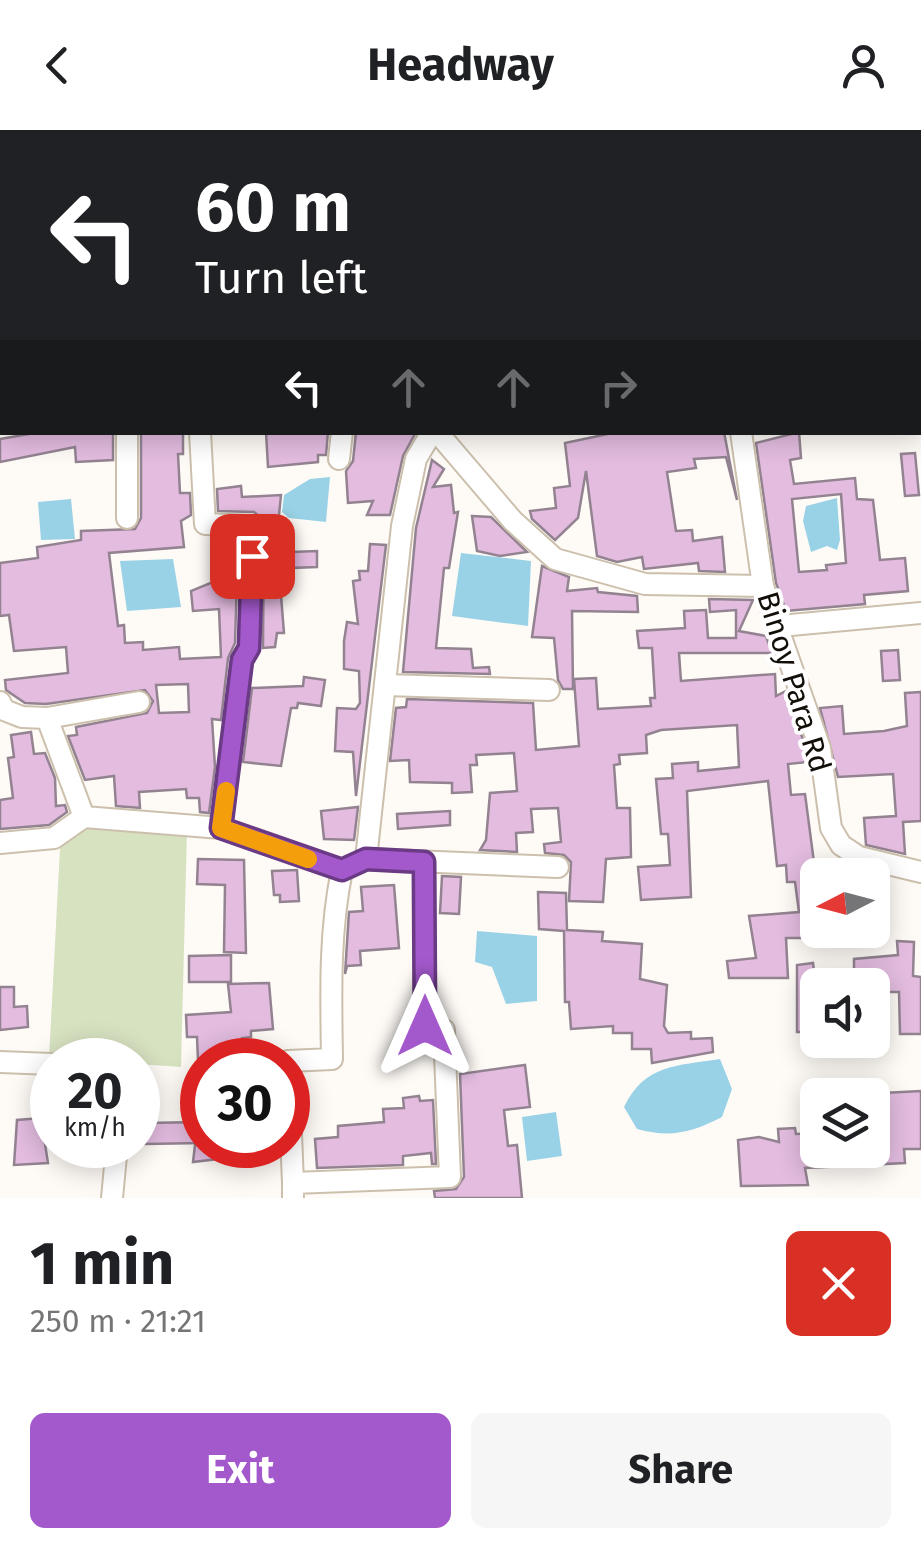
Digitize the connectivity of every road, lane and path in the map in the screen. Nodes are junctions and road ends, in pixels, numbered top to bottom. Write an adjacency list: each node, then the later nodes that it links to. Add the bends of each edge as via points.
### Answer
1 (127, 435): 8 (street)
2 (200, 435): 18 (street, via 205,524 252,526 249,648 242,660)
3 (342, 435): 7 (street)
4 (432, 435): 12 (street, via 416,459 402,526)
5 (437, 435): 9 (street, via 555,559 644,584)
6 (741, 435): 9 (street, Binoy Para Rd)
7 (339, 459)
8 (127, 518)
9 (763, 586): 11 (street, Binoy Para Rd)
10 (921, 613): 11 (street)
11 (780, 626): 24 (street, Binoy Para Rd, via 820,748 832,828 841,845 858,857)
12 (385, 685): 13 (street); 20 (street)
13 (549, 690)
14 (0, 702): 16 (street, via 22,717)
15 (139, 702): 16 (street)
16 (46, 718): 17 (street)
17 (84, 816): 18 (street); 19 (street, via 54,838)
18 (221, 828): 23 (street)
19 (0, 843)
20 (366, 859): 21 (street); 23 (street)
21 (424, 862): 22 (street); 28 (street, via 425,1026 444,1030 450,1177)
22 (558, 867)
23 (342, 870): 28 (street, via 331,940 332,1059 288,1061)
24 (921, 872)
25 (0, 1062): 26 (street)
26 (30, 1063)
27 (115, 1168): 29 (street)
28 (293, 1191)
29 (112, 1198)

